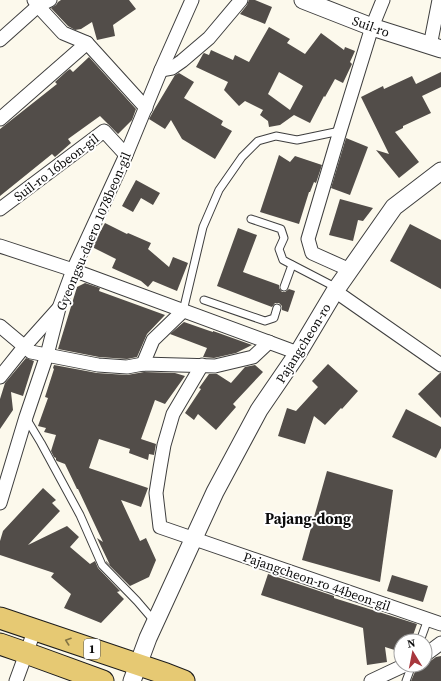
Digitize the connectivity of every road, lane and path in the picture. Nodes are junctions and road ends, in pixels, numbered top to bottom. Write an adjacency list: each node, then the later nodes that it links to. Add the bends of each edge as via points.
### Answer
1 (192, 0): 11 (street, Gyeongsu-daero 1078beon-gil)
2 (241, 0): 11 (street, via 209,38 178,65)
3 (303, 0): 7 (street, Suil-ro)
4 (383, 0): 7 (street)
5 (439, 0): 10 (street)
6 (41, 2): 8 (street); 9 (street, via 63,34)
7 (372, 27): 10 (street, Suil-ro); 14 (street)
8 (0, 40)
9 (87, 43): 12 (street); 13 (street)
10 (435, 47)
11 (161, 70): 12 (street, Gyeongsu-daero 1078beon-gil)
12 (146, 108): 15 (street, Gyeongsu-daero 1078beon-gil)
13 (0, 120)
14 (340, 131): 22 (street, via 308,238 312,253); 28 (lane, via 297,140 276,136 258,141 242,157 219,190 203,227)
15 (126, 155): 17 (street, Suil-ro 16beon-gil, via 104,131); 21 (street, Gyeongsu-daero 1078beon-gil)
16 (438, 177): 22 (street, Pajangcheon-ro, via 394,207)
17 (0, 209)
18 (251, 219): 20 (lane, via 280,229 284,238 279,249 284,260)
19 (0, 246): 21 (street)
20 (292, 265): 23 (lane); 24 (lane)
21 (73, 270): 26 (street, Gyeongsu-daero 1078beon-gil); 28 (street)
22 (350, 270): 24 (street, Pajangcheon-ro)
23 (284, 287)
24 (336, 290): 32 (street, Pajangcheon-ro); 36 (street)
25 (204, 300): 27 (lane, via 265,321 274,318)
26 (59, 308): 31 (street); 33 (street, Gyeongsu-daero 1078beon-gil)
27 (277, 308)
28 (183, 311): 30 (street); 34 (street, via 153,340)
29 (0, 326): 31 (street)
30 (269, 342): 32 (street); 35 (street, via 253,357 215,366)
31 (24, 347): 33 (street, via 31,352); 37 (street)
32 (298, 353): 40 (street, Pajangcheon-ro, via 259,410 215,492)
33 (47, 356): 34 (street, via 98,365 127,367); 38 (street, Gyeongsu-daero 1078beon-gil)
34 (143, 364): 35 (street)
35 (202, 365): 40 (street, via 173,414 164,445 156,493 160,527)
36 (441, 365)
37 (0, 377)
38 (26, 417): 39 (street, Gyeongsu-daero 1078beon-gil); 43 (lane, via 80,515 102,566)
39 (0, 503)
40 (194, 538): 42 (street, Pajangcheon-ro 44beon-gil); 43 (street, Pajangcheon-ro)
41 (0, 618): 45 (main road, 1)
42 (428, 619): 44 (street, Pajangcheon-ro 44beon-gil); 46 (lane)
43 (155, 622): 50 (street, Pajangcheon-ro)
44 (441, 624)
45 (35, 629): 48 (street); 50 (main road, 1, one-way to 45)
46 (423, 633)
47 (0, 644): 48 (main road, 1)
48 (26, 653): 52 (street); 53 (main road, 1)
49 (393, 670): 54 (street)
50 (135, 673): 51 (main road, 1)
51 (171, 678)
52 (16, 681)
53 (103, 681)
54 (371, 681)

